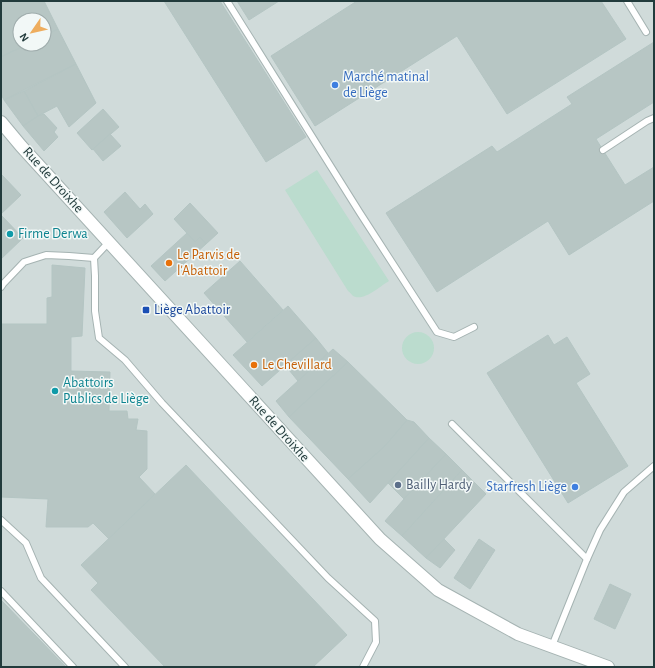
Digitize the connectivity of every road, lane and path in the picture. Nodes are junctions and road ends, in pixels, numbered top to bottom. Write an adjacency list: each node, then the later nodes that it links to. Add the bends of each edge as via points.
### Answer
1 (227, 1): 10 (lane, via 437,332 454,337)
2 (626, 1): 3 (lane)
3 (646, 32)
4 (654, 118): 6 (lane)
5 (1, 122): 7 (street, Rue de Droixhe)
6 (603, 150)
7 (109, 242): 8 (lane); 16 (street, Rue de Droixhe, via 380,539 438,590 518,634)
8 (94, 258): 9 (lane, via 46,255 24,262); 19 (lane, via 95,311 99,338 125,360 162,403 317,567 375,621 376,642)
9 (1, 287)
10 (474, 328)
11 (452, 424): 14 (lane)
12 (654, 466): 14 (lane, via 624,492 600,530)
13 (1, 520): 18 (lane, via 26,543 41,578)
14 (587, 559): 16 (lane)
15 (1, 591): 17 (lane)
16 (552, 646): 20 (street, Rue de Droixhe)
17 (73, 667)
18 (125, 667)
19 (363, 667)
20 (608, 667)

